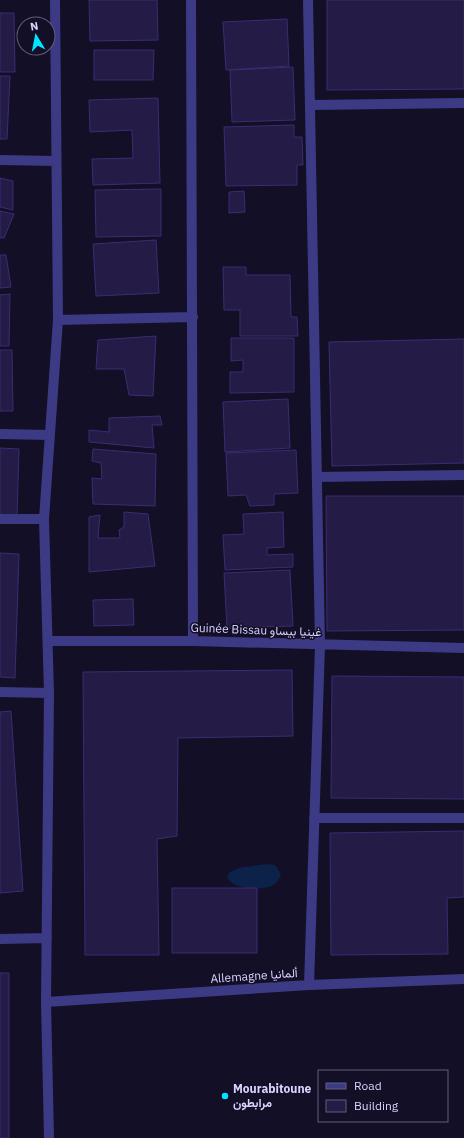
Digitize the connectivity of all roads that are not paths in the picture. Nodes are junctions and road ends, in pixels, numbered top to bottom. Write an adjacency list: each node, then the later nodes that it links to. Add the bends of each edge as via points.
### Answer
1 (55, 0): 7 (street)
2 (191, 0): 8 (street)
3 (308, 0): 5 (street)
4 (464, 103): 5 (street)
5 (311, 105): 13 (street)
6 (0, 160): 7 (street)
7 (56, 161): 9 (street)
8 (193, 317): 9 (street); 17 (street)
9 (58, 320): 11 (street)
10 (0, 434): 11 (street)
11 (50, 435): 14 (street)
12 (464, 475): 13 (street)
13 (317, 477): 18 (street)
14 (44, 518): 15 (street); 16 (street)
15 (0, 519)
16 (48, 641): 17 (street, Guinée Bissau غينيا بيساو); 21 (street)
17 (194, 641): 18 (street, Guinée Bissau غينيا بيساو)
18 (320, 645): 19 (street, Guinée Bissau غينيا بيساو); 22 (street)
19 (464, 648)
20 (0, 692): 21 (street)
21 (49, 694): 24 (street)
22 (314, 818): 23 (street); 27 (street)
23 (464, 818)
24 (47, 938): 25 (street); 28 (street)
25 (0, 939)
26 (464, 979): 27 (street, Allemagne ألمانيا)
27 (309, 985): 28 (street, Allemagne ألمانيا)
28 (46, 1002): 29 (street)
29 (49, 1138)

